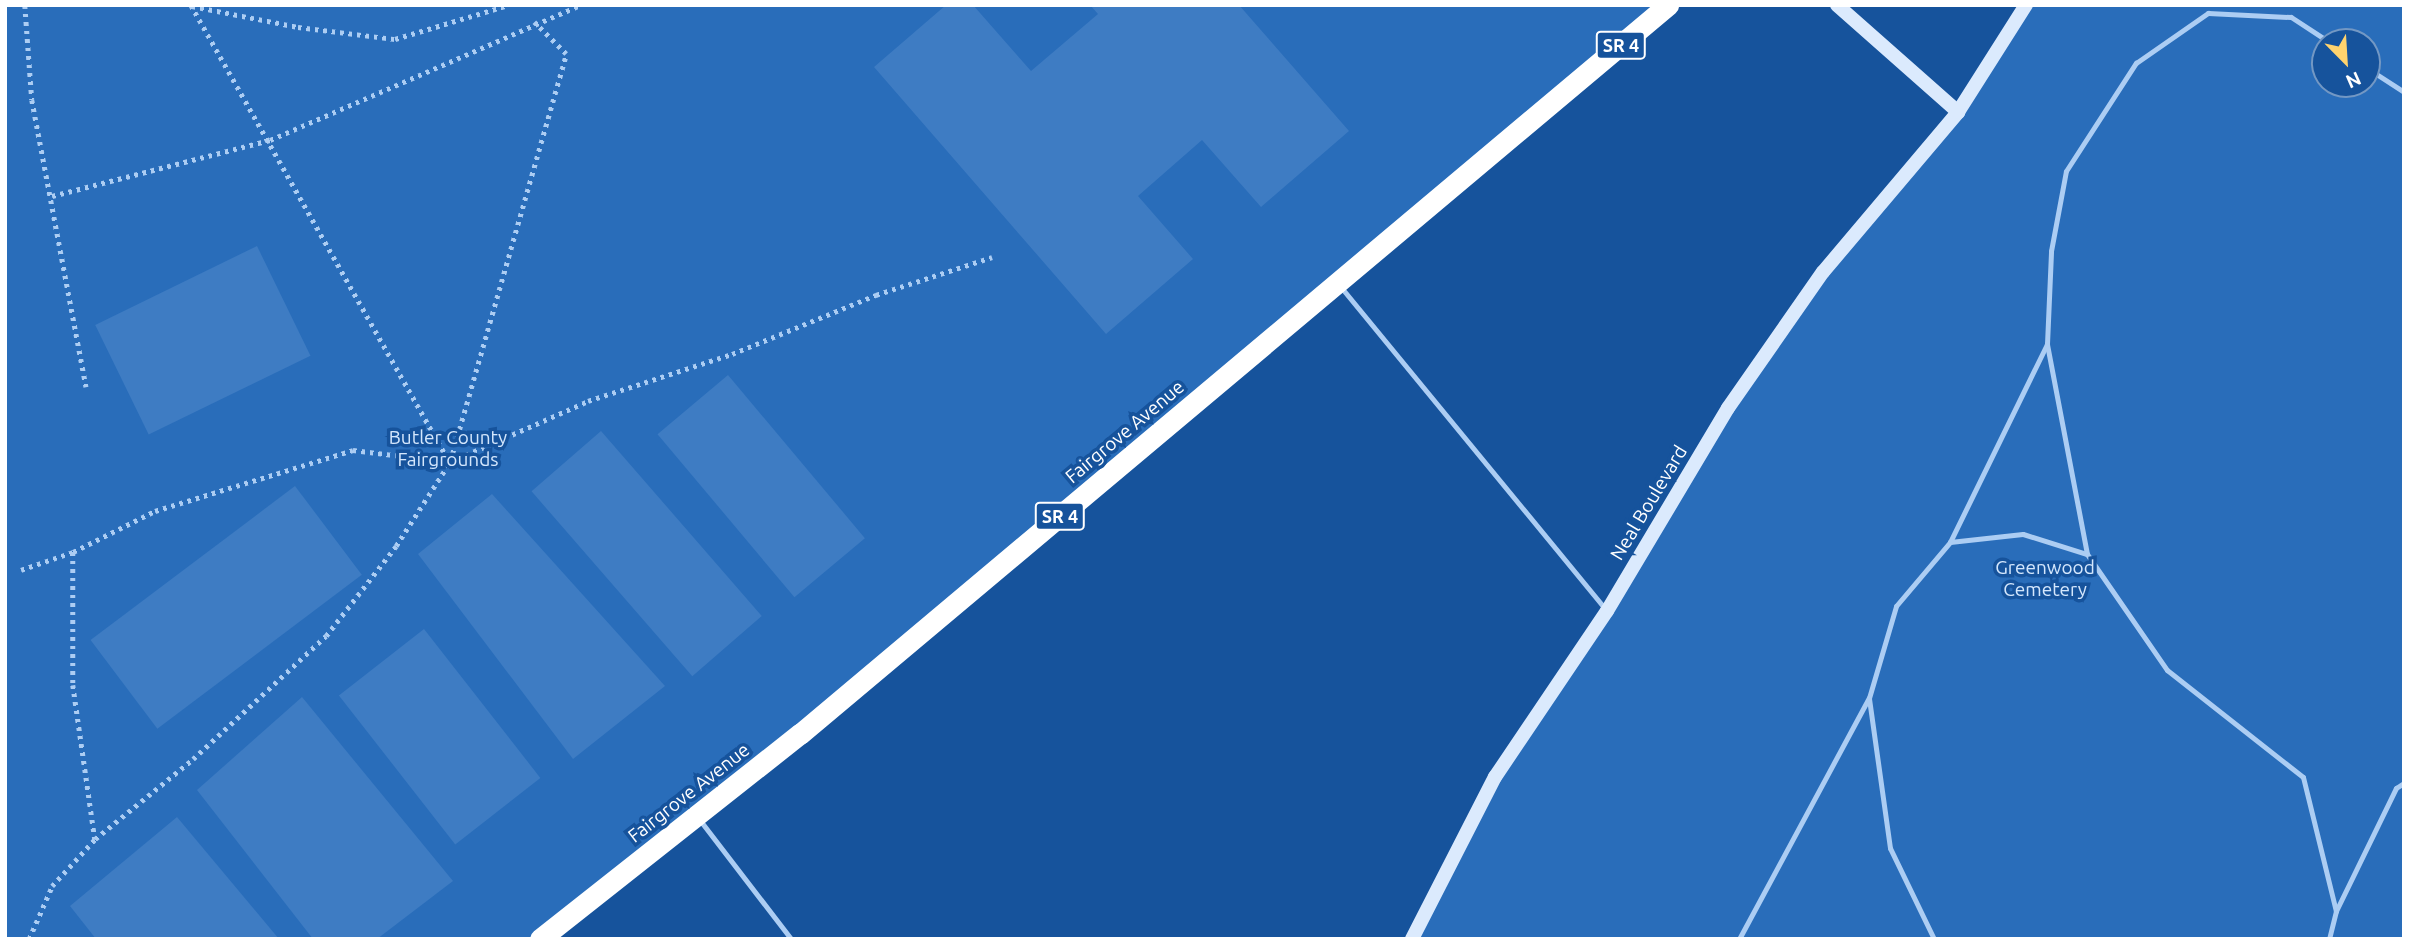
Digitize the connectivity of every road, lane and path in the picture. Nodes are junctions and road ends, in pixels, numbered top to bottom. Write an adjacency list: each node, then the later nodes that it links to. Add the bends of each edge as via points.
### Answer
1 (25, 5): 14 (path, via 32,100)
2 (508, 5): 7 (path, via 395,39 298,27)
3 (580, 5): 8 (path)
4 (1668, 5): 16 (highway, Fairgrove Avenue / SR 4)
5 (1837, 5): 12 (street)
6 (2026, 5): 12 (street, Neal Boulevard)
7 (191, 6): 13 (path)
8 (534, 22): 13 (path); 19 (path, via 566,54)
9 (2311, 30): 17 (lane, via 2291,16 2208,13 2136,63 2066,171 2051,251)
10 (2381, 77): 11 (lane)
11 (2404, 92)
12 (1958, 112): 24 (street, Neal Boulevard, via 1823,272 1728,408)
13 (270, 140): 14 (path); 19 (path)
14 (52, 196): 18 (path)
15 (992, 257): 19 (path, via 876,295 732,354 588,401)
16 (1337, 283): 24 (lane); 27 (highway, Fairgrove Avenue / SR 4)
17 (2047, 344): 20 (lane); 22 (lane)
18 (86, 387)
19 (450, 462): 21 (path, via 353,450 155,511); 28 (path, via 396,545 326,636 192,759)
20 (1950, 542): 22 (lane, via 2023,534); 25 (lane, via 1896,606)
21 (73, 552): 23 (path); 28 (path, via 72,685)
22 (2087, 554): 29 (lane, via 2167,670 2303,777)
23 (21, 570)
24 (1606, 611): 33 (street, Neal Boulevard, via 1495,776)
25 (1868, 698): 34 (lane); 35 (lane, via 1890,848)
26 (2404, 783): 29 (lane, via 2396,788)
27 (696, 816): 31 (highway, Fairgrove Avenue / SR 4); 32 (lane)
28 (95, 839): 30 (path, via 52,886)
29 (2336, 911): 36 (lane)
30 (29, 939)
31 (540, 939)
32 (791, 939)
33 (1412, 939)
34 (1739, 939)
35 (1934, 939)
36 (2329, 939)

